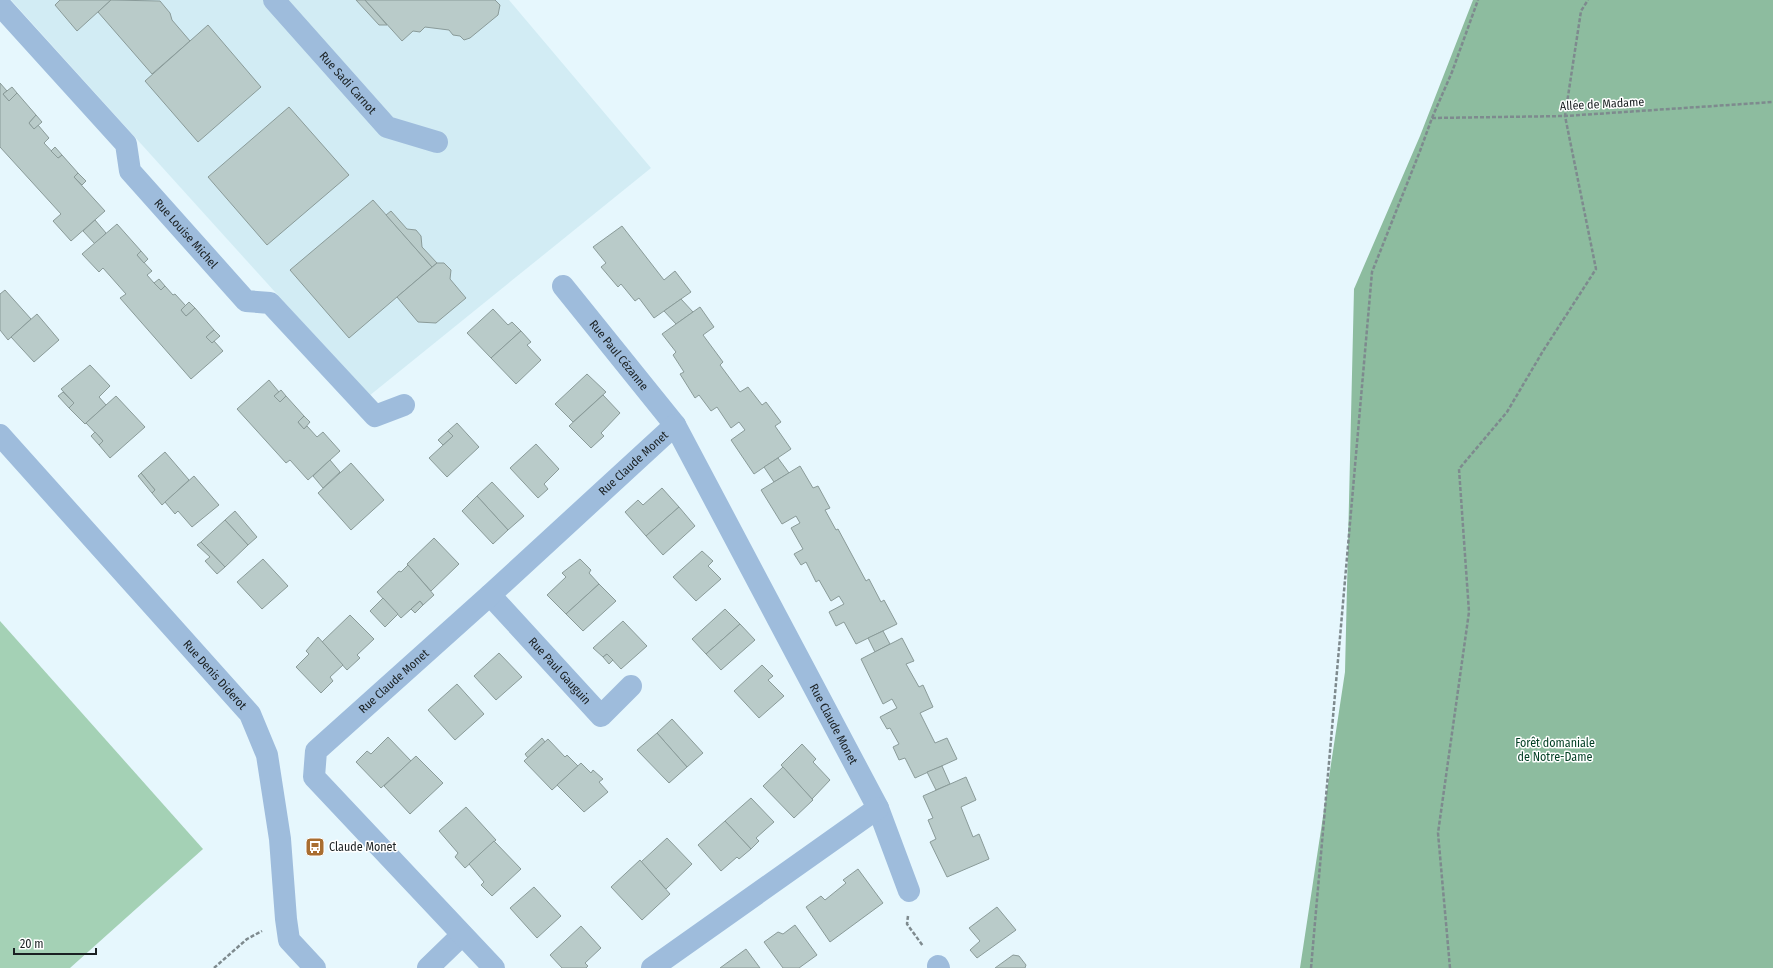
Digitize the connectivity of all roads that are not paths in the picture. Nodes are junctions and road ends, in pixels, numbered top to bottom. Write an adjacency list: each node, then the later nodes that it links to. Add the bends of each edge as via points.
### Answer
1 (274, 0): 3 (street, Rue Sadi Carnot, via 387,128)
2 (0, 5): 5 (street, Rue Louise Michel, via 126,144 130,171 246,301 270,303 374,416)
3 (437, 142)
4 (563, 286): 6 (street, Rue Paul Cézanne)
5 (404, 405)
6 (675, 424): 8 (street, Rue Claude Monet); 10 (street, Rue Claude Monet)
7 (0, 434): 13 (street, Rue Denis Diderot, via 250,714 267,755 280,839 290,940)
8 (490, 595): 9 (street, Rue Paul Gauguin, via 601,716); 12 (street, Rue Claude Monet, via 316,751 314,777)
9 (631, 686)
10 (878, 808): 11 (street, Rue Claude Monet); 16 (street)
11 (909, 891)
12 (462, 935): 14 (street); 15 (street, Rue Claude Monet)
13 (315, 968)
14 (428, 968)
15 (494, 968)
16 (652, 968)

